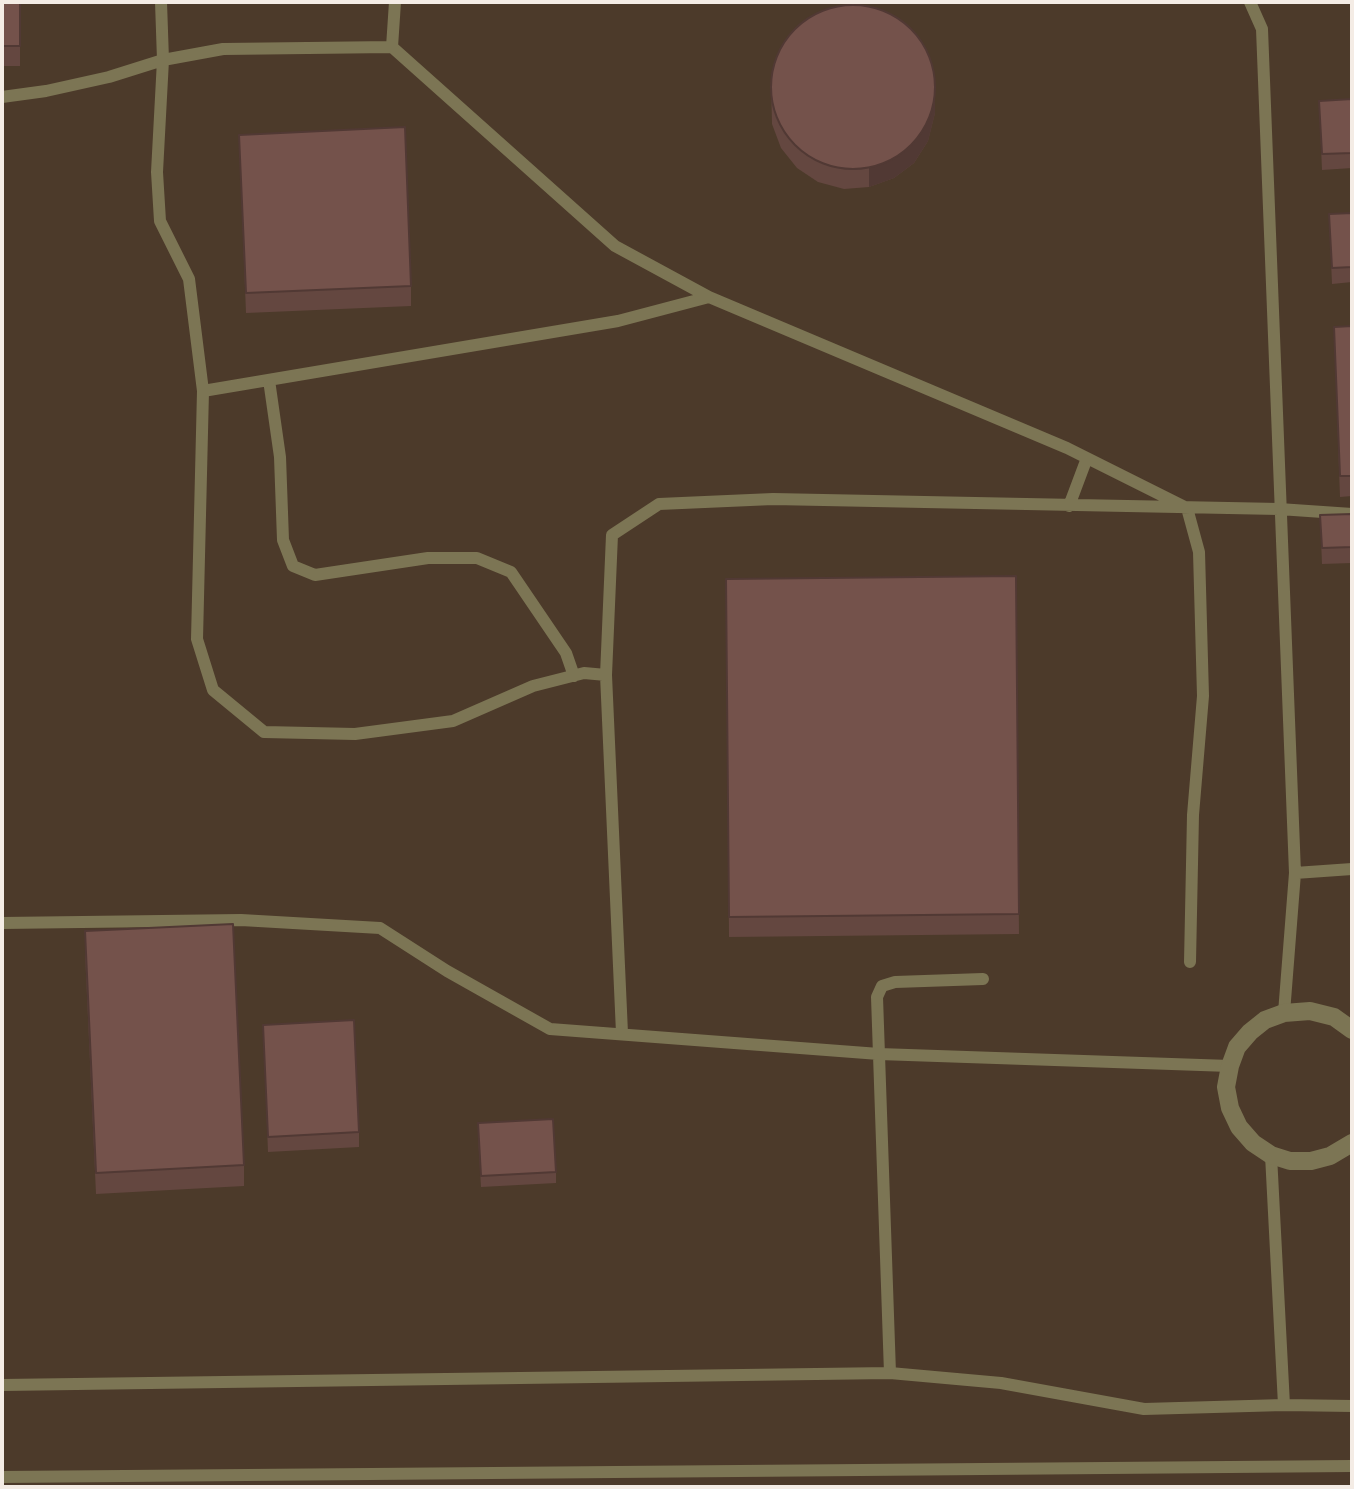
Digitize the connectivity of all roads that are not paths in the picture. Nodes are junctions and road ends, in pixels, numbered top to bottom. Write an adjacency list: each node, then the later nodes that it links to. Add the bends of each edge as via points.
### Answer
1 (161, 2): 5 (lane)
2 (395, 2): 4 (lane)
3 (1250, 2): 13 (lane, via 1262,29)
4 (392, 47): 5 (lane, via 223,49); 7 (lane, via 615,246)
5 (163, 60): 6 (lane, via 96,80); 9 (lane, via 160,221 189,279)
6 (2, 97)
7 (709, 297): 8 (lane, via 618,321); 10 (lane)
8 (269, 380): 9 (lane); 16 (lane, via 280,457 284,540 293,566 315,575 428,558 477,558 511,572 566,653)
9 (203, 391): 16 (lane, via 197,639 213,690 264,732 355,734 453,721 533,686)
10 (1087, 458): 11 (lane); 12 (lane)
11 (1069, 506): 12 (lane); 15 (lane, via 773,499 659,503 612,536)
12 (1187, 509): 13 (lane); 20 (lane, via 1199,552 1203,696 1193,815)
13 (1279, 509): 14 (lane); 18 (lane)
14 (1352, 514)
15 (606, 675): 16 (lane); 24 (lane)
16 (574, 676)
17 (1352, 869): 18 (lane)
18 (1296, 873): 22 (lane)
19 (2, 923): 24 (lane, via 241,920 380,928 551,1029)
20 (1191, 962)
21 (983, 979): 25 (lane, via 882,986 877,997)
22 (1284, 1013): 23 (street, via 1310,1011 1334,1017); 26 (street, via 1250,1032 1237,1047)
23 (1352, 1030)
24 (621, 1033): 25 (lane)
25 (878, 1054): 26 (lane); 29 (lane)
26 (1230, 1066): 28 (street, via 1226,1087 1234,1118 1253,1143)
27 (1351, 1147): 28 (street, via 1311,1161)
28 (1271, 1155): 31 (lane)
29 (890, 1373): 30 (lane); 31 (lane, via 1001,1383 1143,1409)
30 (2, 1385)
31 (1284, 1405): 32 (lane)
32 (1352, 1406)
33 (1352, 1466): 34 (lane)
34 (2, 1477)

